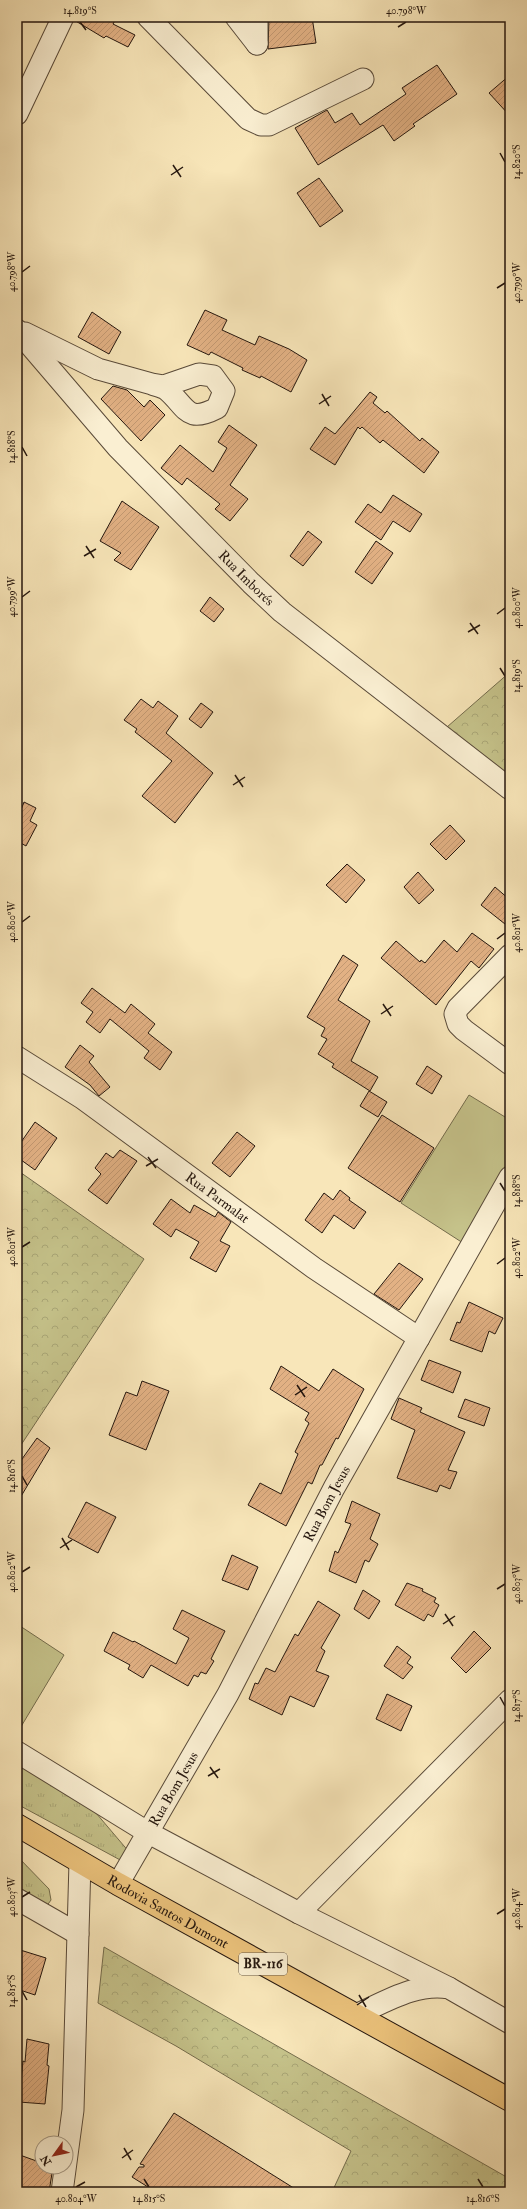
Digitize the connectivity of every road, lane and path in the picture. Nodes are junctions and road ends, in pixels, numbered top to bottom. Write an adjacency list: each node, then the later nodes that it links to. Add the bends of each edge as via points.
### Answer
1 (63, 17): 6 (street)
2 (148, 17): 5 (street, via 248,119 261,125 278,121)
3 (236, 17): 4 (street, via 257,44)
4 (257, 17)
5 (363, 79)
6 (17, 114)
7 (17, 329): 8 (street, via 98,369); 9 (street, Rua Imborés, via 118,448 251,584 295,622)
8 (152, 384)
9 (510, 790)
10 (510, 955): 12 (street, via 455,1014 458,1024 464,1030)
11 (17, 1057): 14 (street, Rua Parmalat, via 82,1098 314,1268)
12 (510, 1064)
13 (510, 1177): 14 (street, Rua Bom Jesus)
14 (419, 1338): 18 (street, Rua Bom Jesus, via 334,1488 228,1694)
15 (510, 1700): 22 (street)
16 (17, 1752): 18 (street)
17 (17, 1825): 19 (highway, Rodovia Santos Dumont / BR-116)
18 (147, 1832): 20 (street, Rua Bom Jesus); 22 (street)
19 (80, 1862): 20 (highway, Rodovia Santos Dumont / BR-116); 23 (street)
20 (118, 1884): 25 (highway, Rodovia Santos Dumont / BR-116)
21 (17, 1899): 23 (street)
22 (299, 1913): 24 (street)
23 (78, 1934): 28 (street, via 73,2110)
24 (449, 1988): 25 (street, via 439,1986 410,1991); 26 (street)
25 (356, 2015): 27 (highway, Rodovia Santos Dumont / BR-116)
26 (510, 2024)
27 (510, 2100)
28 (62, 2192)

